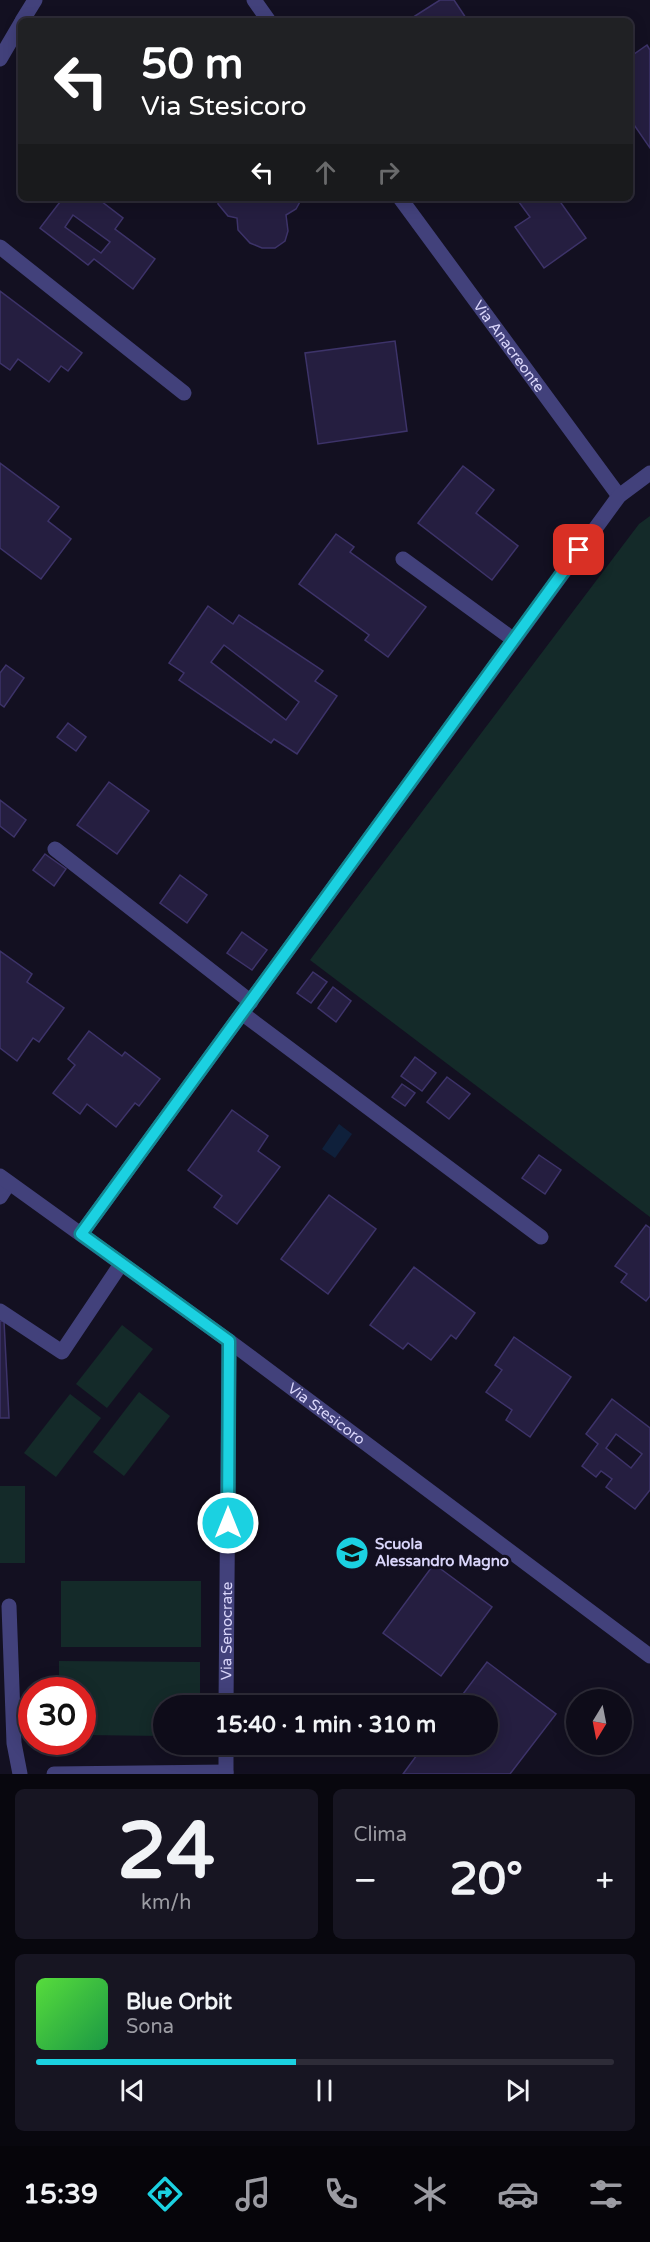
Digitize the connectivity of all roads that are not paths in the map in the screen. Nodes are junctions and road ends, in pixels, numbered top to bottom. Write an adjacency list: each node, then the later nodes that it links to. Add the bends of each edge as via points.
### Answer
1 (35, 0): 3 (street)
2 (254, 0): 4 (street)
3 (24, 18)
4 (267, 18)
5 (18, 29): 6 (street)
6 (0, 59)
7 (402, 201): 11 (street, Via Anacreonte)
8 (0, 248): 9 (street)
9 (184, 393)
10 (650, 473): 11 (street)
11 (619, 496): 13 (street)
12 (403, 559): 13 (street)
13 (514, 640): 15 (street)
14 (55, 849): 15 (street)
15 (247, 1008): 18 (street); 19 (street)
16 (4, 1180): 17 (street); 18 (street, Via Stesicoro)
17 (0, 1197)
18 (81, 1234): 20 (street, Via Stesicoro)
19 (541, 1237)
20 (121, 1264): 21 (street, via 62,1352); 22 (street, Via Stesicoro)
21 (0, 1311)
22 (229, 1341): 24 (street, Via Stesicoro); 25 (street, Via Senocrate)
23 (9, 1606): 28 (street, via 14,1743)
24 (650, 1656)
25 (226, 1695)
26 (226, 1755): 27 (street)
27 (226, 1773): 29 (street)
28 (20, 1774)
29 (54, 1774)

